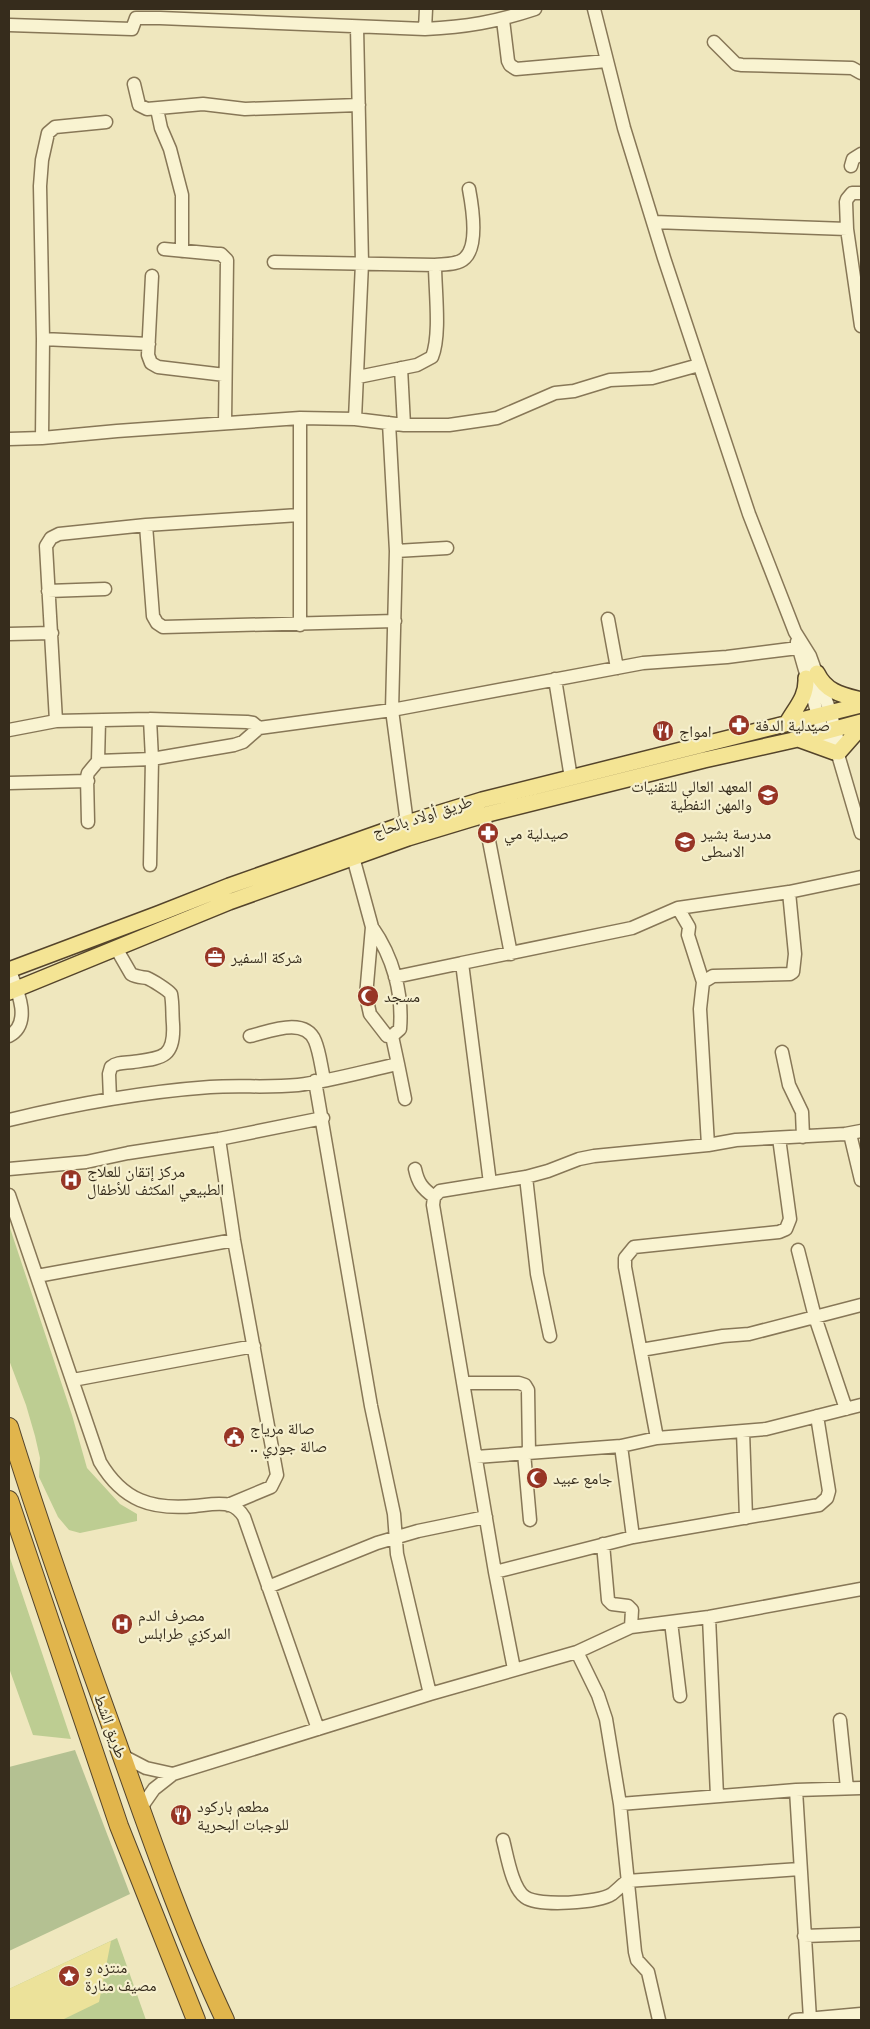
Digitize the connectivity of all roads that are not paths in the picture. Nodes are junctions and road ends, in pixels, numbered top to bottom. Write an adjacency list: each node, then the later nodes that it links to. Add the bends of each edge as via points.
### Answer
1 (426, 9): 8 (street)
2 (535, 9): 5 (street)
3 (594, 9): 10 (street)
4 (160, 13): 6 (street, via 136,18 132,29); 7 (street)
5 (502, 20): 8 (street); 10 (street, via 508,61 513,68)
6 (9, 25)
7 (357, 26): 8 (street); 13 (street)
8 (425, 29)
9 (714, 42): 11 (street, via 742,66 852,68)
10 (607, 61): 20 (street)
11 (861, 73)
12 (134, 84): 14 (street, via 139,105)
13 (359, 105): 14 (street, via 245,109 203,104); 25 (street)
14 (157, 109): 23 (street, via 182,195)
15 (106, 122): 29 (street, via 64,125 55,127 48,134 40,186)
16 (861, 154): 17 (street, via 853,159)
17 (851, 166)
18 (469, 189): 26 (street, via 473,211 471,249 466,258 457,263)
19 (861, 193): 21 (street, via 852,193 847,199)
20 (654, 222): 21 (street); 31 (street)
21 (847, 229): 28 (street)
22 (164, 249): 23 (street)
23 (182, 251): 33 (street, via 221,254 226,260)
24 (274, 262): 25 (street)
25 (362, 263): 26 (street); 34 (street)
26 (435, 265): 32 (street, via 435,350 429,360)
27 (152, 276): 30 (street)
28 (861, 326)
29 (43, 339): 30 (street); 40 (street)
30 (148, 344): 33 (street, via 149,359 158,367)
31 (699, 364): 39 (street, via 652,378 610,380 555,393 497,418 449,425); 51 (street, via 749,514)
32 (401, 368): 34 (street); 39 (street)
33 (225, 374): 37 (street)
34 (358, 377): 36 (street)
35 (300, 418): 36 (street); 37 (street); 42 (street)
36 (356, 419): 38 (street)
37 (225, 423): 40 (street)
38 (389, 423): 39 (street); 45 (street)
39 (404, 425)
40 (42, 438): 41 (street)
41 (9, 439)
42 (299, 515): 43 (street); 50 (street)
43 (146, 525): 47 (street, via 59,534 51,538 46,546); 50 (street, via 153,616 163,627)
44 (447, 548): 45 (street)
45 (396, 552): 49 (street)
46 (105, 589): 47 (street)
47 (48, 591): 52 (street)
48 (608, 619): 55 (street)
49 (395, 621): 50 (street); 60 (street)
50 (300, 625)
51 (795, 632): 54 (street); 56 (street, via 810,656)
52 (52, 633): 53 (street); 63 (street)
53 (9, 634)
54 (798, 648): 55 (street); 56 (street)
55 (617, 668): 57 (street)
56 (811, 676): 58 (main road, via 831,690); 61 (street); 66 (main road, via 804,697)
57 (555, 679): 60 (street); 75 (street)
58 (861, 700)
59 (861, 705): 61 (main road, طريق أولاد بالحاج)
60 (392, 710): 68 (street); 80 (street)
61 (825, 713): 66 (main road, طريق أولاد بالحاج); 70 (street)
62 (150, 719): 64 (street); 68 (street, via 247,722); 73 (street)
63 (56, 721): 64 (street); 69 (street)
64 (99, 722): 74 (street)
65 (861, 722): 70 (main road, طريق أولاد بالحاج)
66 (787, 723): 75 (main road, طريق أولاد بالحاج)
67 (861, 727): 72 (main road)
68 (259, 728): 73 (street, via 243,742 234,745)
69 (9, 730)
70 (829, 731): 71 (main road, طريق أولاد بالحاج); 72 (street)
71 (798, 739): 72 (main road); 78 (main road, طريق أولاد بالحاج)
72 (838, 754): 81 (street)
73 (152, 759): 74 (street); 83 (street)
74 (98, 762): 76 (street, via 88,773)
75 (571, 778): 80 (main road, طريق أولاد بالحاج)
76 (88, 781): 77 (street); 79 (street)
77 (9, 783)
78 (484, 815): 82 (main road, طريق أولاد بالحاج); 89 (street)
79 (88, 822)
80 (407, 823): 91 (main road, طريق أولاد بالحاج, via 229,886)
81 (861, 833)
82 (353, 857): 87 (street); 88 (main road, طريق أولاد بالحاج)
83 (150, 865)
84 (861, 877): 85 (street)
85 (789, 892): 86 (street); 93 (street, via 795,954 793,972 713,976)
86 (678, 908): 89 (street, via 632,928); 93 (street, via 689,927 688,935)
87 (372, 927): 92 (street, via 386,950); 97 (street, via 366,996 370,1014 387,1036)
88 (116, 948): 94 (main road, طريق أولاد بالحاج); 101 (street, via 131,974 167,989 174,1040 163,1055 111,1067)
89 (511, 954): 90 (street)
90 (462, 963): 92 (street); 114 (street)
91 (9, 970): 94 (street)
92 (395, 977): 97 (street, via 402,1014 400,1029)
93 (702, 982): 109 (street, via 700,1009)
94 (13, 990): 95 (street, via 22,1021 18,1030)
95 (9, 1036)
96 (250, 1036): 100 (street, via 290,1027 307,1032 315,1040)
97 (392, 1036): 99 (street)
98 (782, 1052): 106 (street, via 789,1085 802,1112)
99 (398, 1064): 100 (street); 102 (street)
100 (320, 1080): 101 (street, via 271,1087 211,1087); 103 (street)
101 (110, 1099): 104 (street)
102 (405, 1099)
103 (323, 1118): 108 (street); 141 (street)
104 (9, 1120)
105 (856, 1133): 106 (street); 113 (street)
106 (803, 1137): 107 (street)
107 (779, 1138): 109 (street); 124 (street, via 790,1219 786,1229 634,1248 627,1253 624,1262)
108 (219, 1139): 110 (street, via 86,1162); 117 (street)
109 (708, 1145): 112 (street, via 587,1158)
110 (9, 1169)
111 (415, 1169): 116 (street, via 422,1189)
112 (526, 1177): 114 (street); 122 (street, via 537,1274)
113 (861, 1180)
114 (490, 1183): 116 (street, via 440,1191)
115 (9, 1195): 119 (street)
116 (434, 1197): 126 (street)
117 (234, 1240): 119 (street); 123 (street)
118 (798, 1250): 121 (street)
119 (37, 1276): 125 (street)
120 (861, 1305): 121 (street)
121 (815, 1317): 124 (street, via 749,1334); 128 (street)
122 (550, 1336)
123 (254, 1346): 125 (street); 137 (street, via 277,1474 267,1489)
124 (641, 1350): 132 (street)
125 (72, 1380): 137 (street, via 100,1462 123,1490 141,1501 162,1507)
126 (463, 1383): 134 (street, via 525,1385 528,1390); 135 (street)
127 (861, 1405): 128 (street)
128 (846, 1409): 129 (street)
129 (817, 1416): 131 (street, via 766,1429); 139 (street, via 829,1487 827,1498 819,1505)
130 (9, 1427): 156 (highway, طريق الشط, via 44,1538)
131 (743, 1431): 132 (street); 139 (street)
132 (657, 1438): 133 (street)
133 (621, 1446): 134 (street); 142 (street)
134 (527, 1453): 135 (street); 140 (street)
135 (476, 1457): 138 (street)
136 (9, 1500): 171 (highway, طريق الشط, via 120,1826)
137 (228, 1505): 145 (street, via 238,1509 244,1517)
138 (486, 1516): 141 (street); 144 (street)
139 (746, 1518): 142 (street)
140 (530, 1520)
141 (396, 1537): 145 (street); 152 (street, via 397,1554)
142 (633, 1537): 143 (street)
143 (603, 1544): 144 (street); 149 (street, via 608,1600 632,1610)
144 (495, 1572): 151 (street)
145 (268, 1587): 155 (street)
146 (861, 1589): 147 (street)
147 (709, 1617): 148 (street); 161 (street)
148 (671, 1622): 149 (street); 153 (street)
149 (631, 1627): 150 (street)
150 (577, 1652): 151 (street); 162 (street, via 598,1694 606,1719)
151 (514, 1669): 152 (street)
152 (430, 1694): 155 (street)
153 (680, 1696)
154 (840, 1720): 158 (street)
155 (318, 1729): 157 (street)
156 (121, 1755): 157 (street, via 146,1768); 163 (highway, طريق الشط)
157 (173, 1774): 163 (street, via 154,1788)
158 (847, 1788): 159 (street); 160 (street)
159 (861, 1788)
160 (796, 1790): 161 (street); 165 (street)
161 (717, 1796): 162 (street)
162 (620, 1804): 166 (street)
163 (140, 1809): 172 (highway, طريق الشط)
164 (503, 1840): 166 (street, via 515,1881 524,1897 537,1902 593,1900 611,1894)
165 (800, 1869): 166 (street); 168 (street)
166 (627, 1881): 173 (street, via 635,1952 637,1960 648,1972)
167 (861, 1934): 168 (street)
168 (804, 1936): 170 (street)
169 (861, 2014): 170 (street)
170 (810, 2019): 174 (street)
171 (196, 2020)
172 (225, 2020)
173 (660, 2020)
174 (795, 2020)

